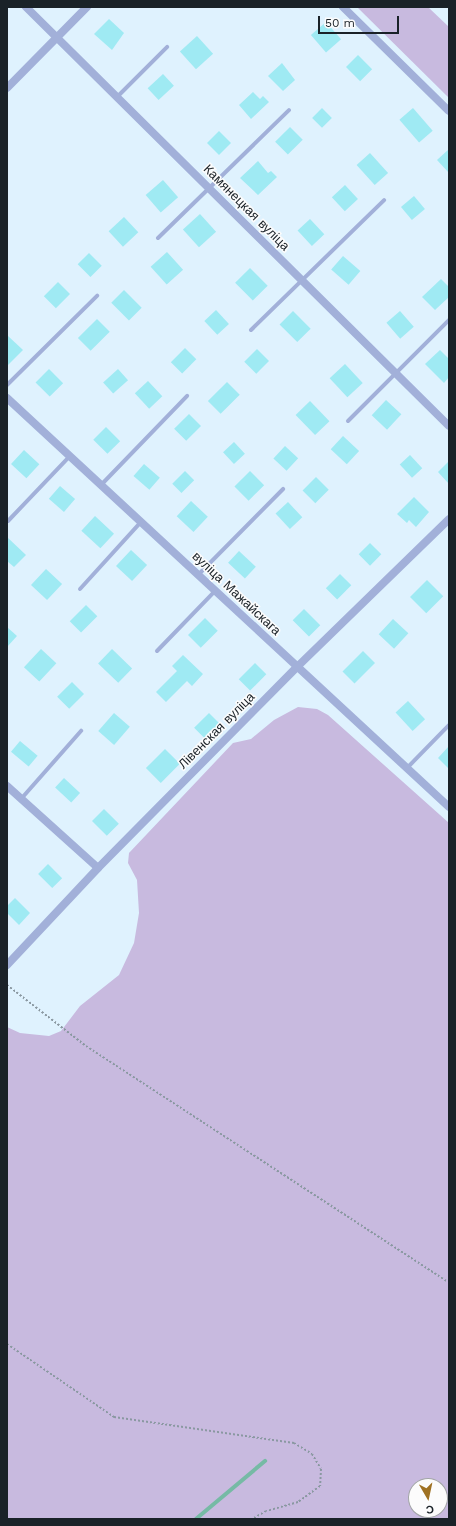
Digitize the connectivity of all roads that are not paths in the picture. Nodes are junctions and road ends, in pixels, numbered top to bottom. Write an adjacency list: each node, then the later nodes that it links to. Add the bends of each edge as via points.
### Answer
1 (26, 7): 4 (street, Камянецкая вуліца)
2 (87, 7): 4 (street)
3 (343, 7): 9 (street)
4 (57, 38): 6 (street); 7 (street, Камянецкая вуліца)
5 (167, 47): 7 (lane)
6 (7, 88)
7 (117, 97): 10 (street, Камянецкая вуліца)
8 (289, 110): 10 (lane)
9 (449, 112)
10 (209, 188): 12 (lane); 13 (street, Камянецкая вуліца)
11 (384, 200): 13 (lane)
12 (158, 238)
13 (302, 280): 16 (lane); 17 (street, Камянецкая вуліца)
14 (97, 296): 18 (lane)
15 (449, 320): 17 (lane)
16 (252, 330)
17 (395, 372): 21 (lane); 22 (street, Камянецкая вуліца)
18 (7, 385)
19 (187, 396): 24 (lane)
20 (7, 398): 23 (street, вуліца Мажайскага)
21 (348, 421)
22 (449, 426)
23 (70, 456): 24 (street, вуліца Мажайскага); 27 (lane)
24 (101, 485): 28 (street, вуліца Мажайскага)
25 (283, 489): 29 (lane)
26 (449, 519): 33 (street, Лівенская вуліца)
27 (8, 521)
28 (140, 522): 29 (street, вуліца Мажайскага); 30 (lane)
29 (198, 575): 31 (street, вуліца Мажайскага)
30 (80, 589)
31 (215, 590): 32 (lane); 33 (street, вуліца Мажайскага)
32 (158, 651)
33 (297, 667): 36 (street, вуліца Мажайскага); 40 (street, Лівенская вуліца)
34 (449, 725): 36 (lane)
35 (81, 731): 38 (lane)
36 (407, 768): 39 (street, вуліца Мажайскага)
37 (7, 786): 38 (street)
38 (21, 799): 40 (street)
39 (449, 807)
40 (98, 868): 41 (street, Лівенская вуліца)
41 (7, 965)

